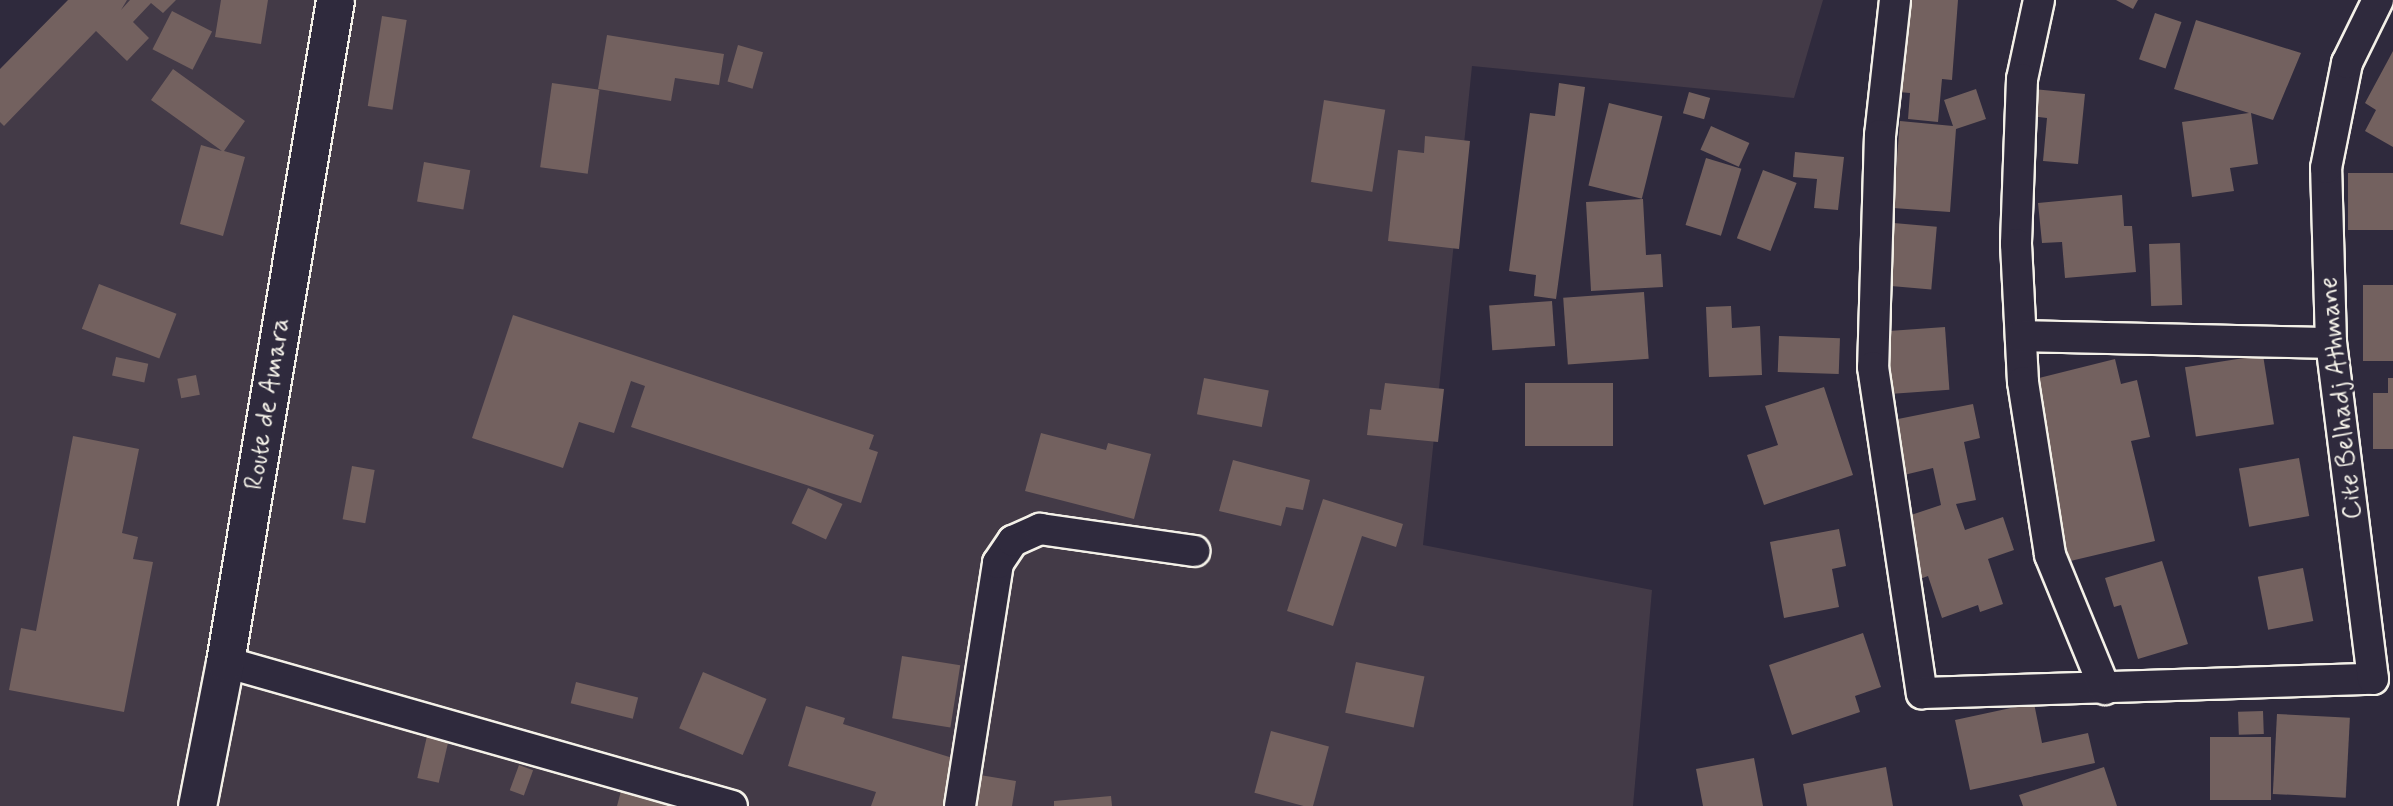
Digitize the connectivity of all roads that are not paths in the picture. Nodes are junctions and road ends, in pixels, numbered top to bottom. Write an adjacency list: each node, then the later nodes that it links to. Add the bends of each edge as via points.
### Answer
1 (335, 0): 8 (street, Route de Amara)
2 (1895, 0): 9 (street, via 1880,135 1873,367 1922,693)
3 (2039, 0): 5 (street, via 2022,79 2016,244)
4 (2378, 0): 6 (street, Cite Belhadj Athmane, via 2347,63 2326,168)
5 (2021, 336): 6 (street); 9 (street, via 2023,382 2050,555)
6 (2331, 343): 9 (street, Cite Belhadj Athmane, via 2373,679)
7 (1194, 551): 12 (street, via 1040,529 1013,541 998,564)
8 (225, 662): 10 (street, Route de Amara); 11 (street)
9 (2105, 689)
10 (197, 806)
11 (732, 806)
12 (960, 806)

